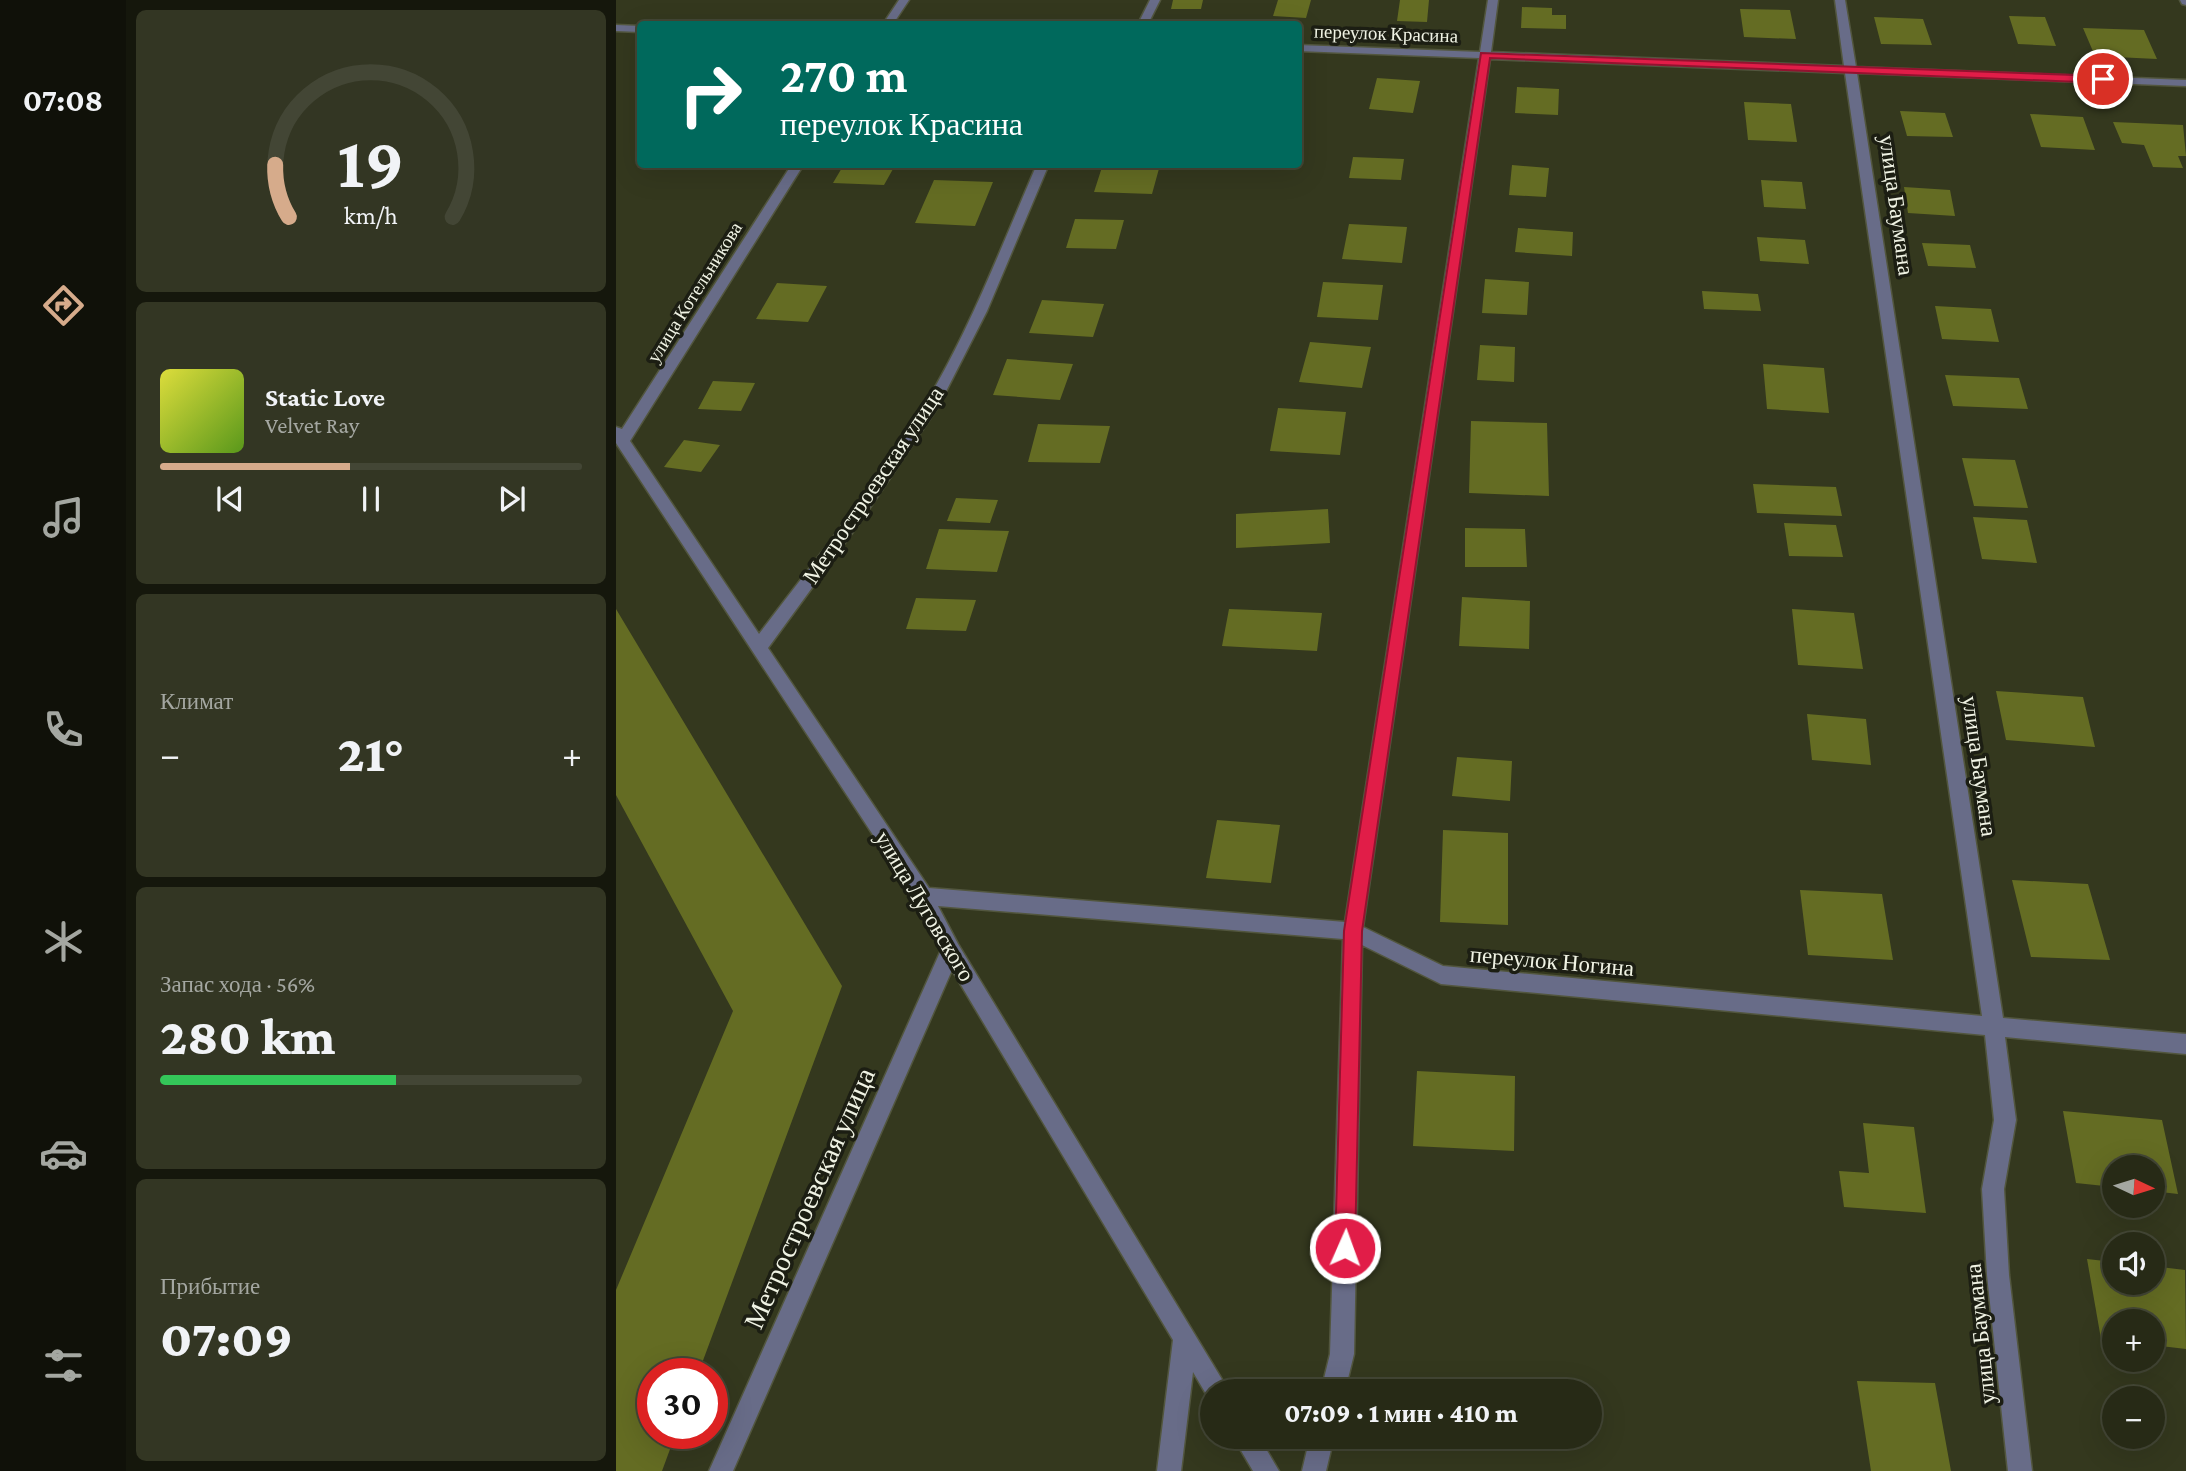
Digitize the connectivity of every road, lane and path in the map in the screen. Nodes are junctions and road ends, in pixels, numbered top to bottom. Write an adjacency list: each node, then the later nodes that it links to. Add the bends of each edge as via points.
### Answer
1 (904, 0): 5 (street)
2 (1155, 0): 6 (street)
3 (1493, 0): 10 (street)
4 (1840, 0): 11 (street, улица Баумана)
5 (890, 21)
6 (1144, 21)
7 (616, 28): 8 (street)
8 (637, 29)
9 (1302, 48): 10 (street, переулок Красина)
10 (1485, 55): 11 (street, переулок Красина); 18 (street)
11 (1853, 69): 12 (street, переулок Красина); 20 (street, улица Баумана)
12 (2186, 83)
13 (795, 168): 15 (street, улица Котельникова)
14 (1040, 168): 16 (street, Метростроевская улица, via 980,311 931,407)
15 (619, 437): 16 (street, улица Луговского)
16 (760, 646): 17 (street, улица Луговского)
17 (924, 897): 18 (street, переулок Ногина); 19 (street, улица Луговского)
18 (1353, 931): 20 (street, переулок Ногина, via 1441,975); 24 (street, via 1342,1354)
19 (951, 950): 22 (street, улица Луговского); 27 (street, Метростроевская улица)
20 (1994, 1026): 21 (street, переулок Ногина); 31 (street, улица Баумана, via 2005,1120 1993,1189 1998,1275)
21 (2186, 1044)
22 (1185, 1339): 23 (street, улица Луговского); 28 (street)
23 (1210, 1379)
24 (1336, 1379)
25 (1252, 1449): 29 (street)
26 (1319, 1449): 30 (street)
27 (721, 1471)
28 (1169, 1471)
29 (1266, 1471)
30 (1314, 1471)
31 (2020, 1471)

